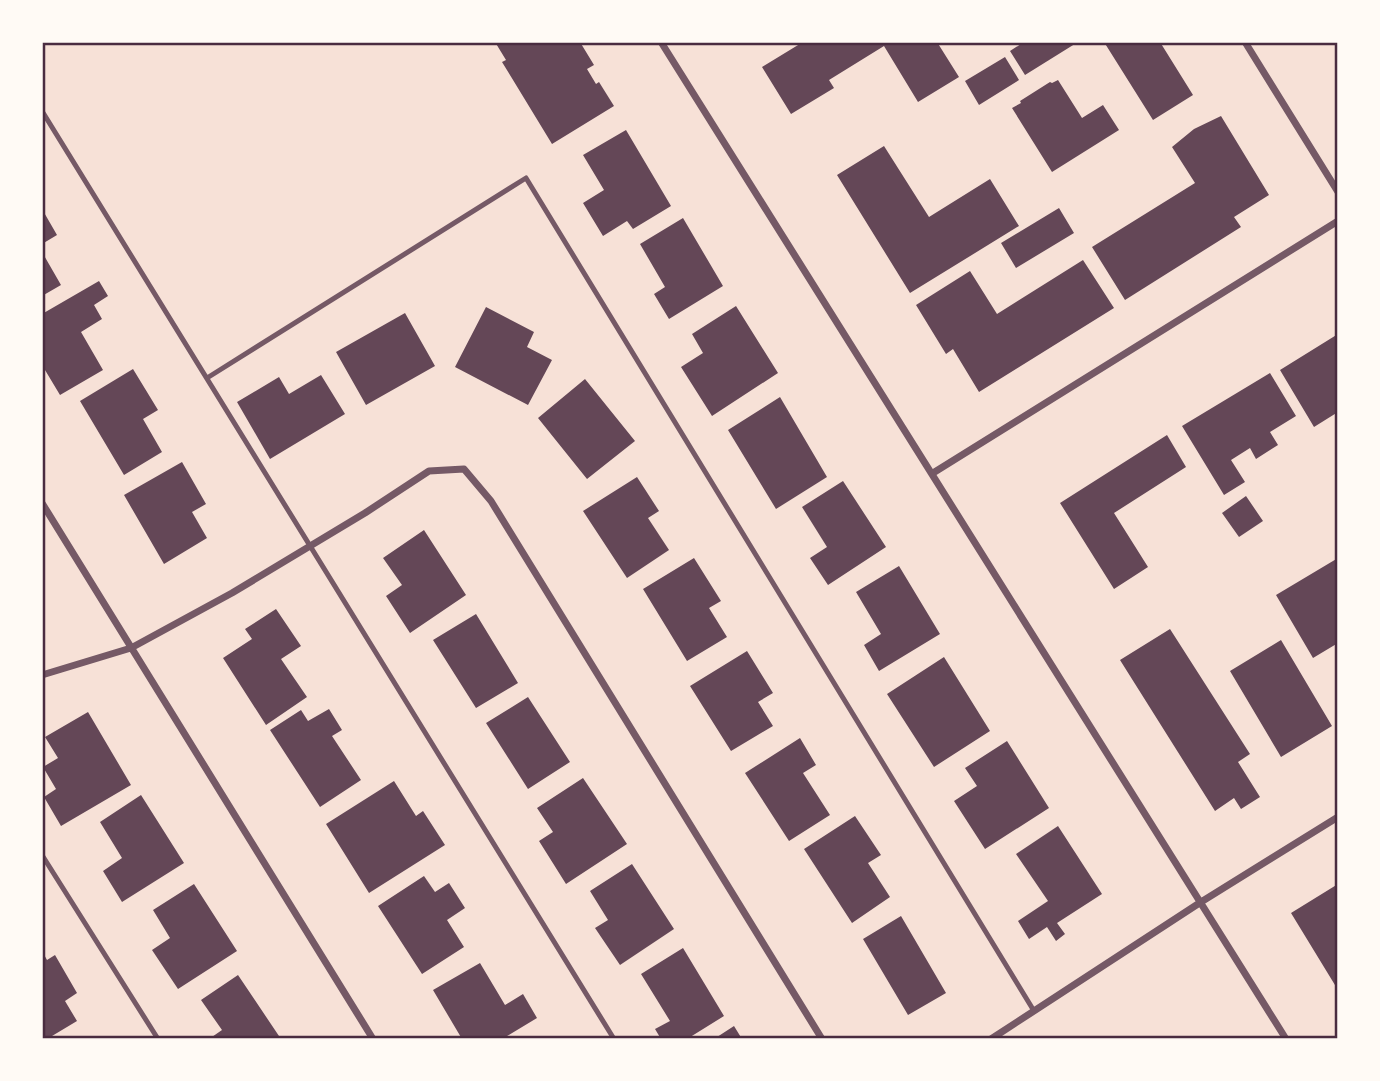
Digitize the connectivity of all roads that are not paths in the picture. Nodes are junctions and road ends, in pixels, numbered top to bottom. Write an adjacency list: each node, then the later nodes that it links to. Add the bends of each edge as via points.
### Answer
1 (661, 42): 7 (street)
2 (1245, 42): 4 (street)
3 (42, 111): 6 (lane)
4 (1338, 192)
5 (1338, 221): 7 (street)
6 (206, 377): 9 (lane); 15 (lane, via 526,178)
7 (933, 473): 14 (street)
8 (42, 503): 10 (street)
9 (310, 546): 10 (street); 18 (lane); 19 (street, via 429,471 464,469 491,501)
10 (131, 648): 11 (street); 17 (street)
11 (42, 675)
12 (1338, 817): 14 (street)
13 (42, 855): 16 (lane)
14 (1201, 902): 15 (street); 21 (street)
15 (1034, 1011): 20 (street)
16 (158, 1039)
17 (373, 1039)
18 (614, 1039)
19 (822, 1039)
20 (991, 1039)
21 (1286, 1039)

